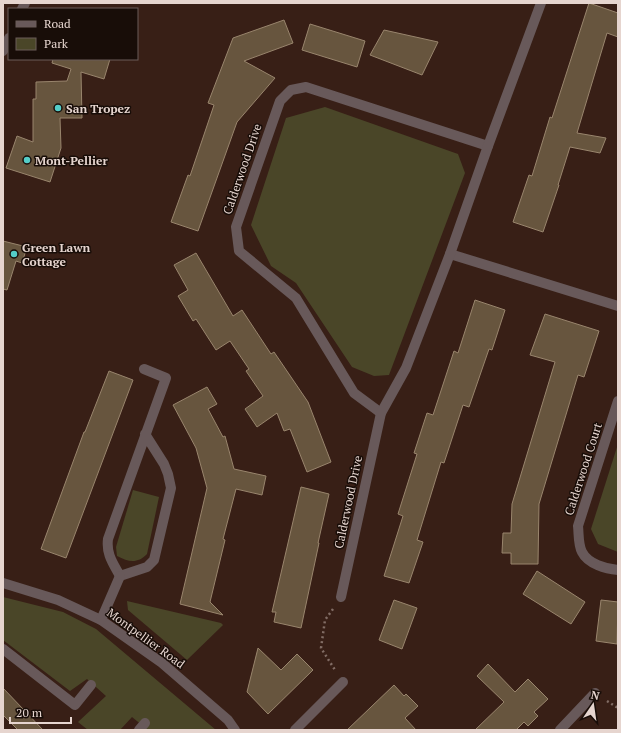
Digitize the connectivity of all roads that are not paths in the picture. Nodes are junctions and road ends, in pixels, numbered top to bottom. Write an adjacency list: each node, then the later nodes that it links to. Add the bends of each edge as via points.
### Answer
1 (541, 3): 4 (street, Calderwood Drive)
2 (8, 40): 3 (street)
3 (3, 51)
4 (488, 146): 5 (street, Calderwood Drive); 9 (street, Calderwood Drive, via 306,87 291,90 280,101 236,227 239,251 296,298 354,393)
5 (450, 254): 6 (street); 9 (street, Calderwood Drive, via 406,368)
6 (618, 306)
7 (144, 369): 10 (street, via 166,378)
8 (618, 402): 11 (street, Calderwood Court, via 578,526 582,553 593,563 607,569)
9 (381, 413): 14 (street, Calderwood Drive)
10 (146, 434): 12 (street, via 108,539 109,556); 12 (street, via 164,464 171,488 154,560 147,567)
11 (618, 570)
12 (120, 576): 15 (street)
13 (3, 583): 15 (street, Montpellier Road, via 58,600)
14 (341, 597)
15 (101, 620): 20 (street, Montpellier Road, via 162,663 228,720)
16 (3, 650): 18 (street, via 75,705)
17 (343, 682): 21 (street)
18 (91, 685)
19 (595, 693): 22 (street)
20 (235, 730)
21 (295, 730)
22 (560, 730)

